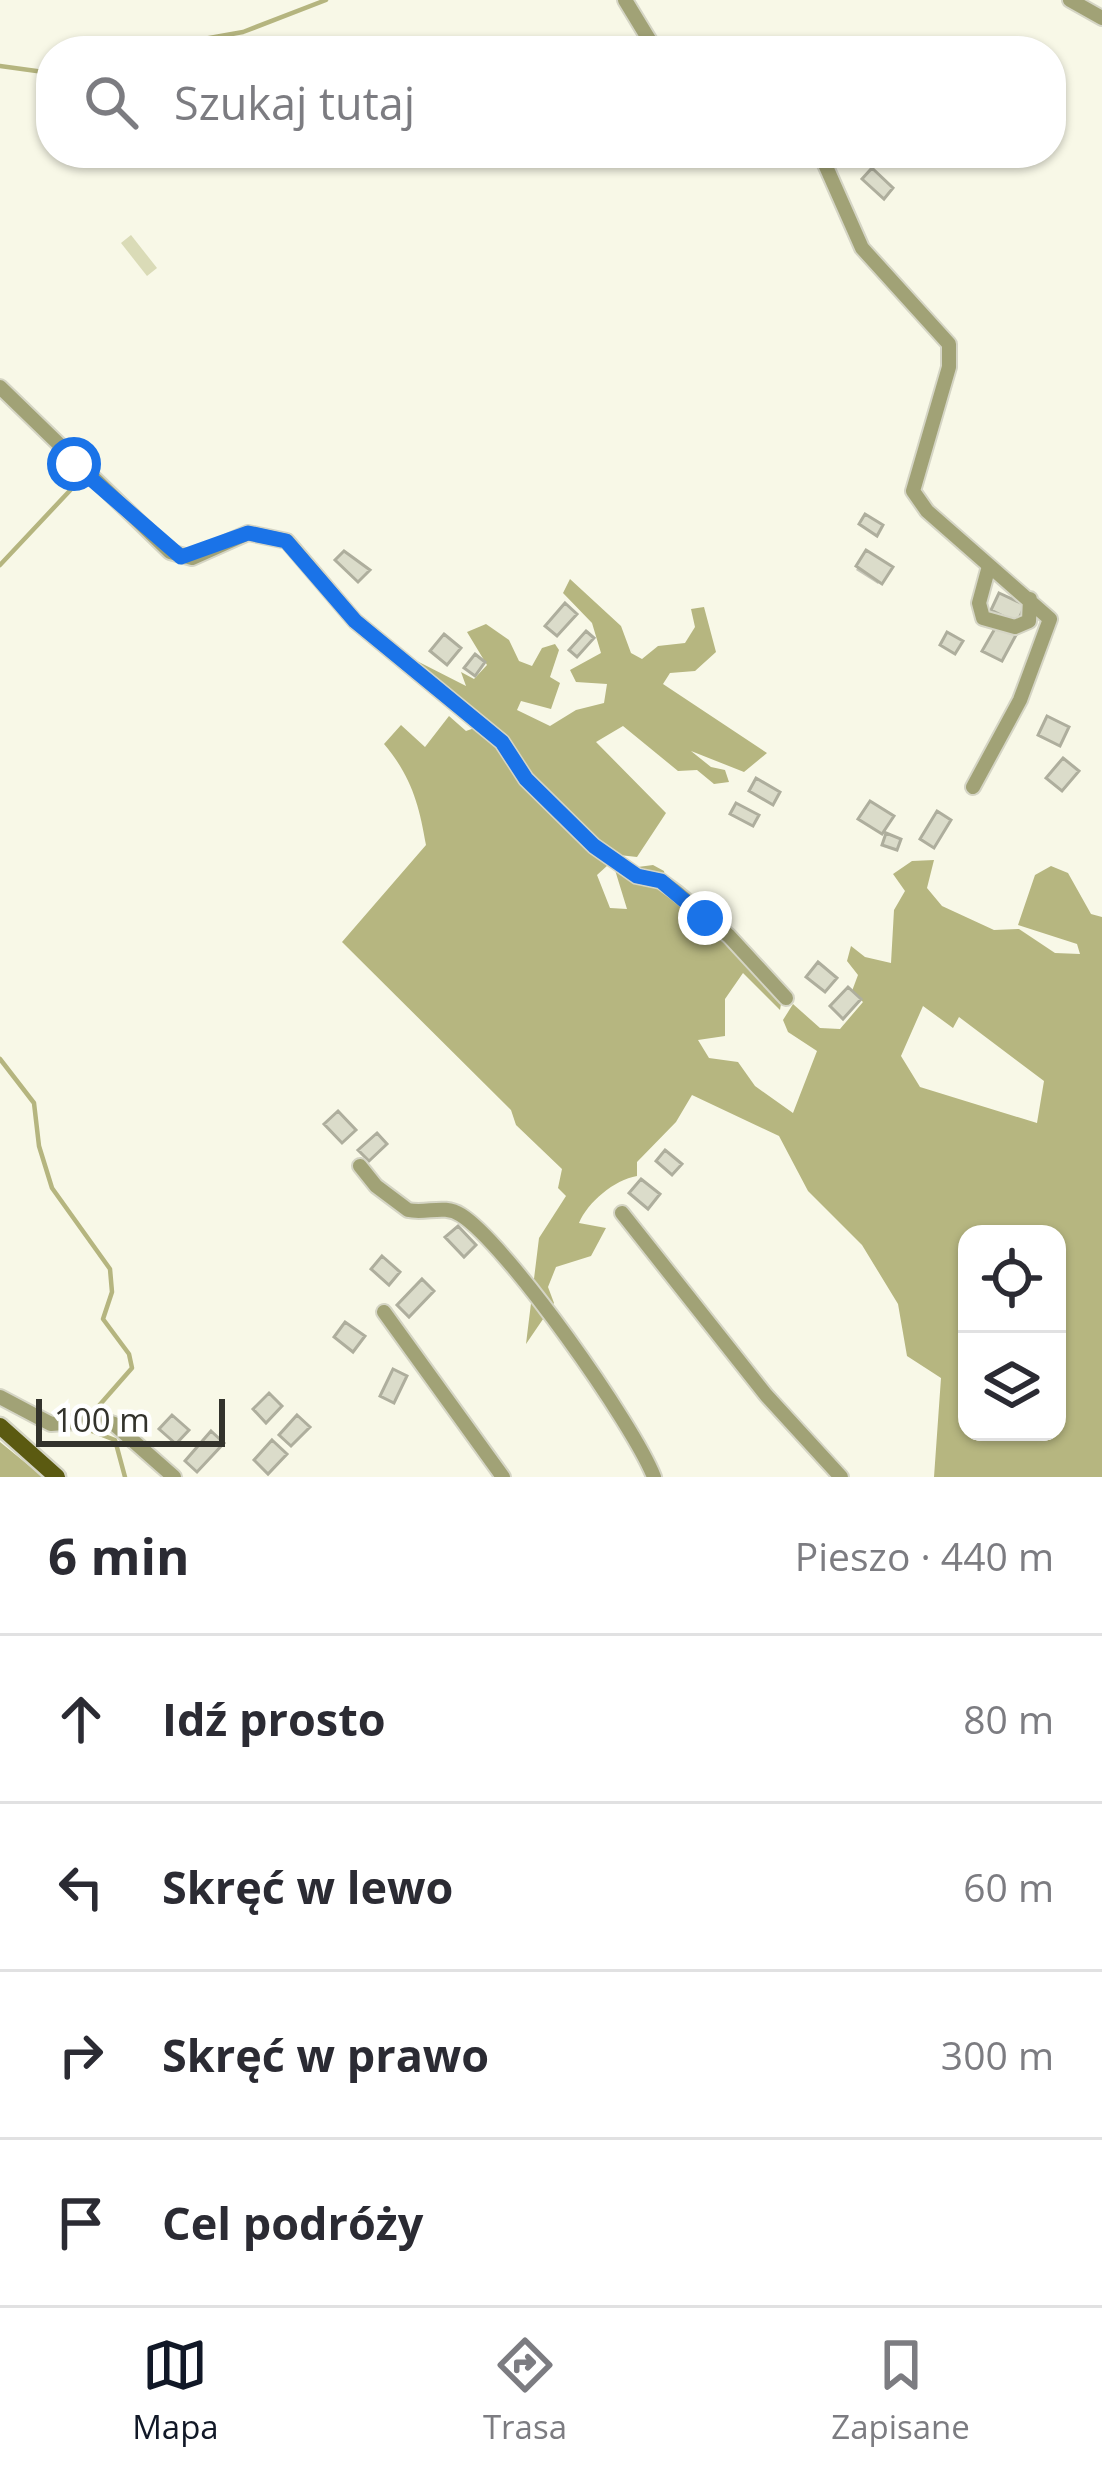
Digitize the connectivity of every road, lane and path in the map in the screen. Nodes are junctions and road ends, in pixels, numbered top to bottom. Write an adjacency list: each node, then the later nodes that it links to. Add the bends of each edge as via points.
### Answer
1 (626, 0): 4 (street)
2 (1070, 0): 3 (street)
3 (1102, 19)
4 (647, 36)
5 (827, 168): 7 (street, via 862,248 949,344 913,491)
6 (0, 387): 10 (street, via 170,552 192,557 248,533 286,541 355,621 502,742 526,779 594,846 676,892)
7 (989, 566): 8 (street); 8 (street, via 982,618 1015,627 1030,621)
8 (1030, 599): 9 (street, via 1050,619 1046,641)
9 (973, 787)
10 (786, 998)
11 (360, 1166): 19 (street, via 408,1210 445,1208 490,1238 583,1360)
12 (622, 1213): 20 (street)
13 (385, 1312): 18 (street)
14 (0, 1397): 17 (street, via 51,1424 114,1424)
15 (0, 1426): 16 (main road)
16 (57, 1477)
17 (175, 1477)
18 (503, 1477)
19 (654, 1477)
20 (841, 1477)

